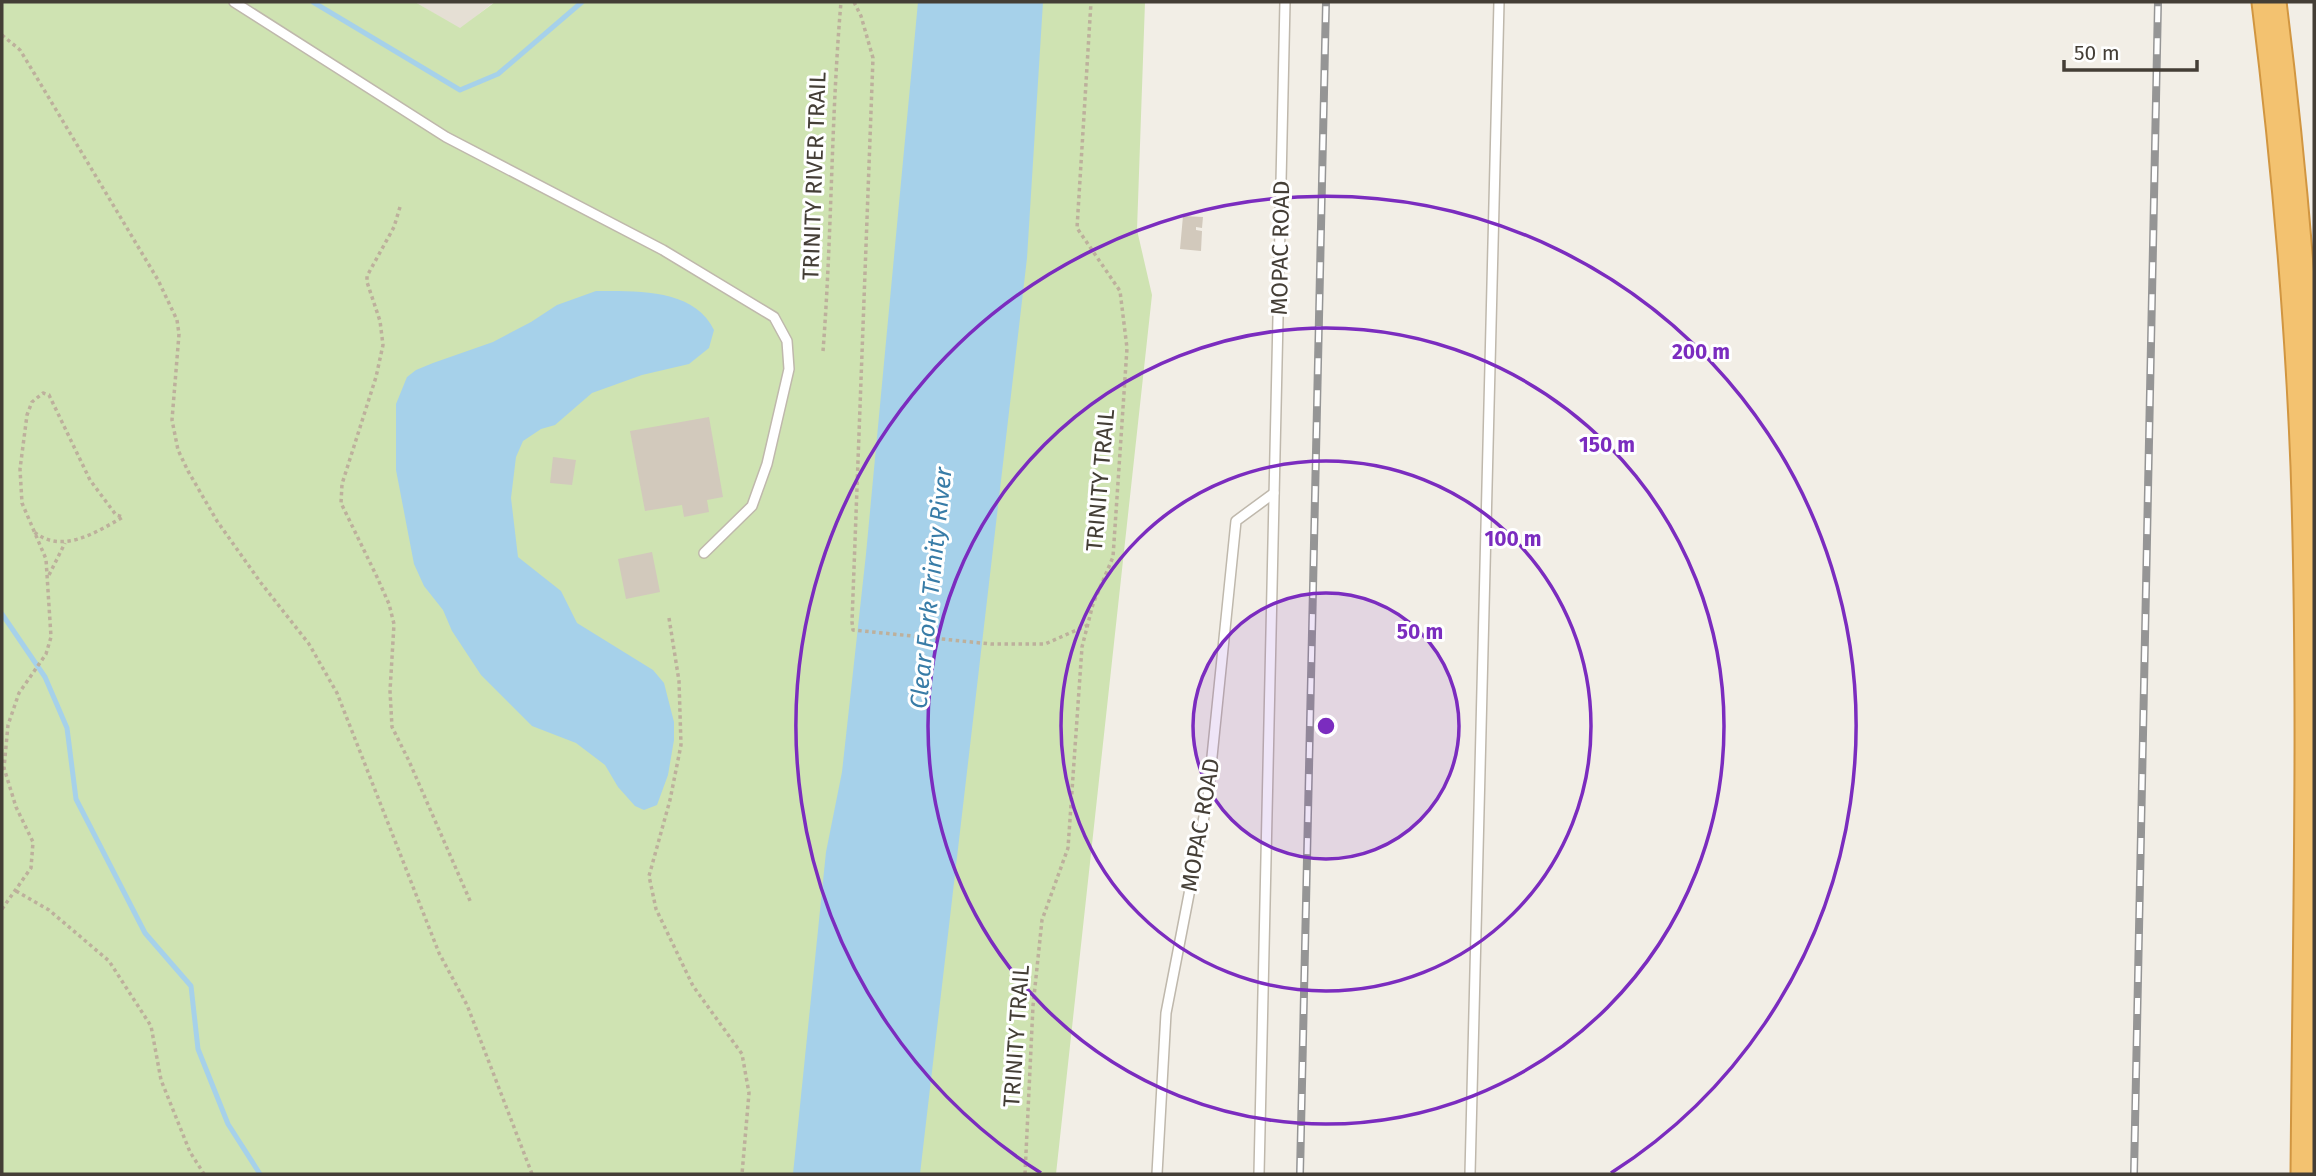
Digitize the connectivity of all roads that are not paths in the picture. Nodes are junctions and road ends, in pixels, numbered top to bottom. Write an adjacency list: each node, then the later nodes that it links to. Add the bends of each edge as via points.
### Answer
1 (234, 2): 6 (lane, via 446,137 663,250 774,317 787,341 789,369 767,464 752,506)
2 (1285, 2): 5 (lane, MOPAC ROAD)
3 (1499, 2): 9 (lane)
4 (2269, 2): 10 (highway, via 2294,255 2308,467 2312,636)
5 (1275, 493): 7 (lane, MOPAC ROAD, via 1236,521 1208,796 1166,1013); 8 (lane, MOPAC ROAD)
6 (704, 553)
7 (1157, 1174)
8 (1259, 1174)
9 (1470, 1174)
10 (2308, 1174)

